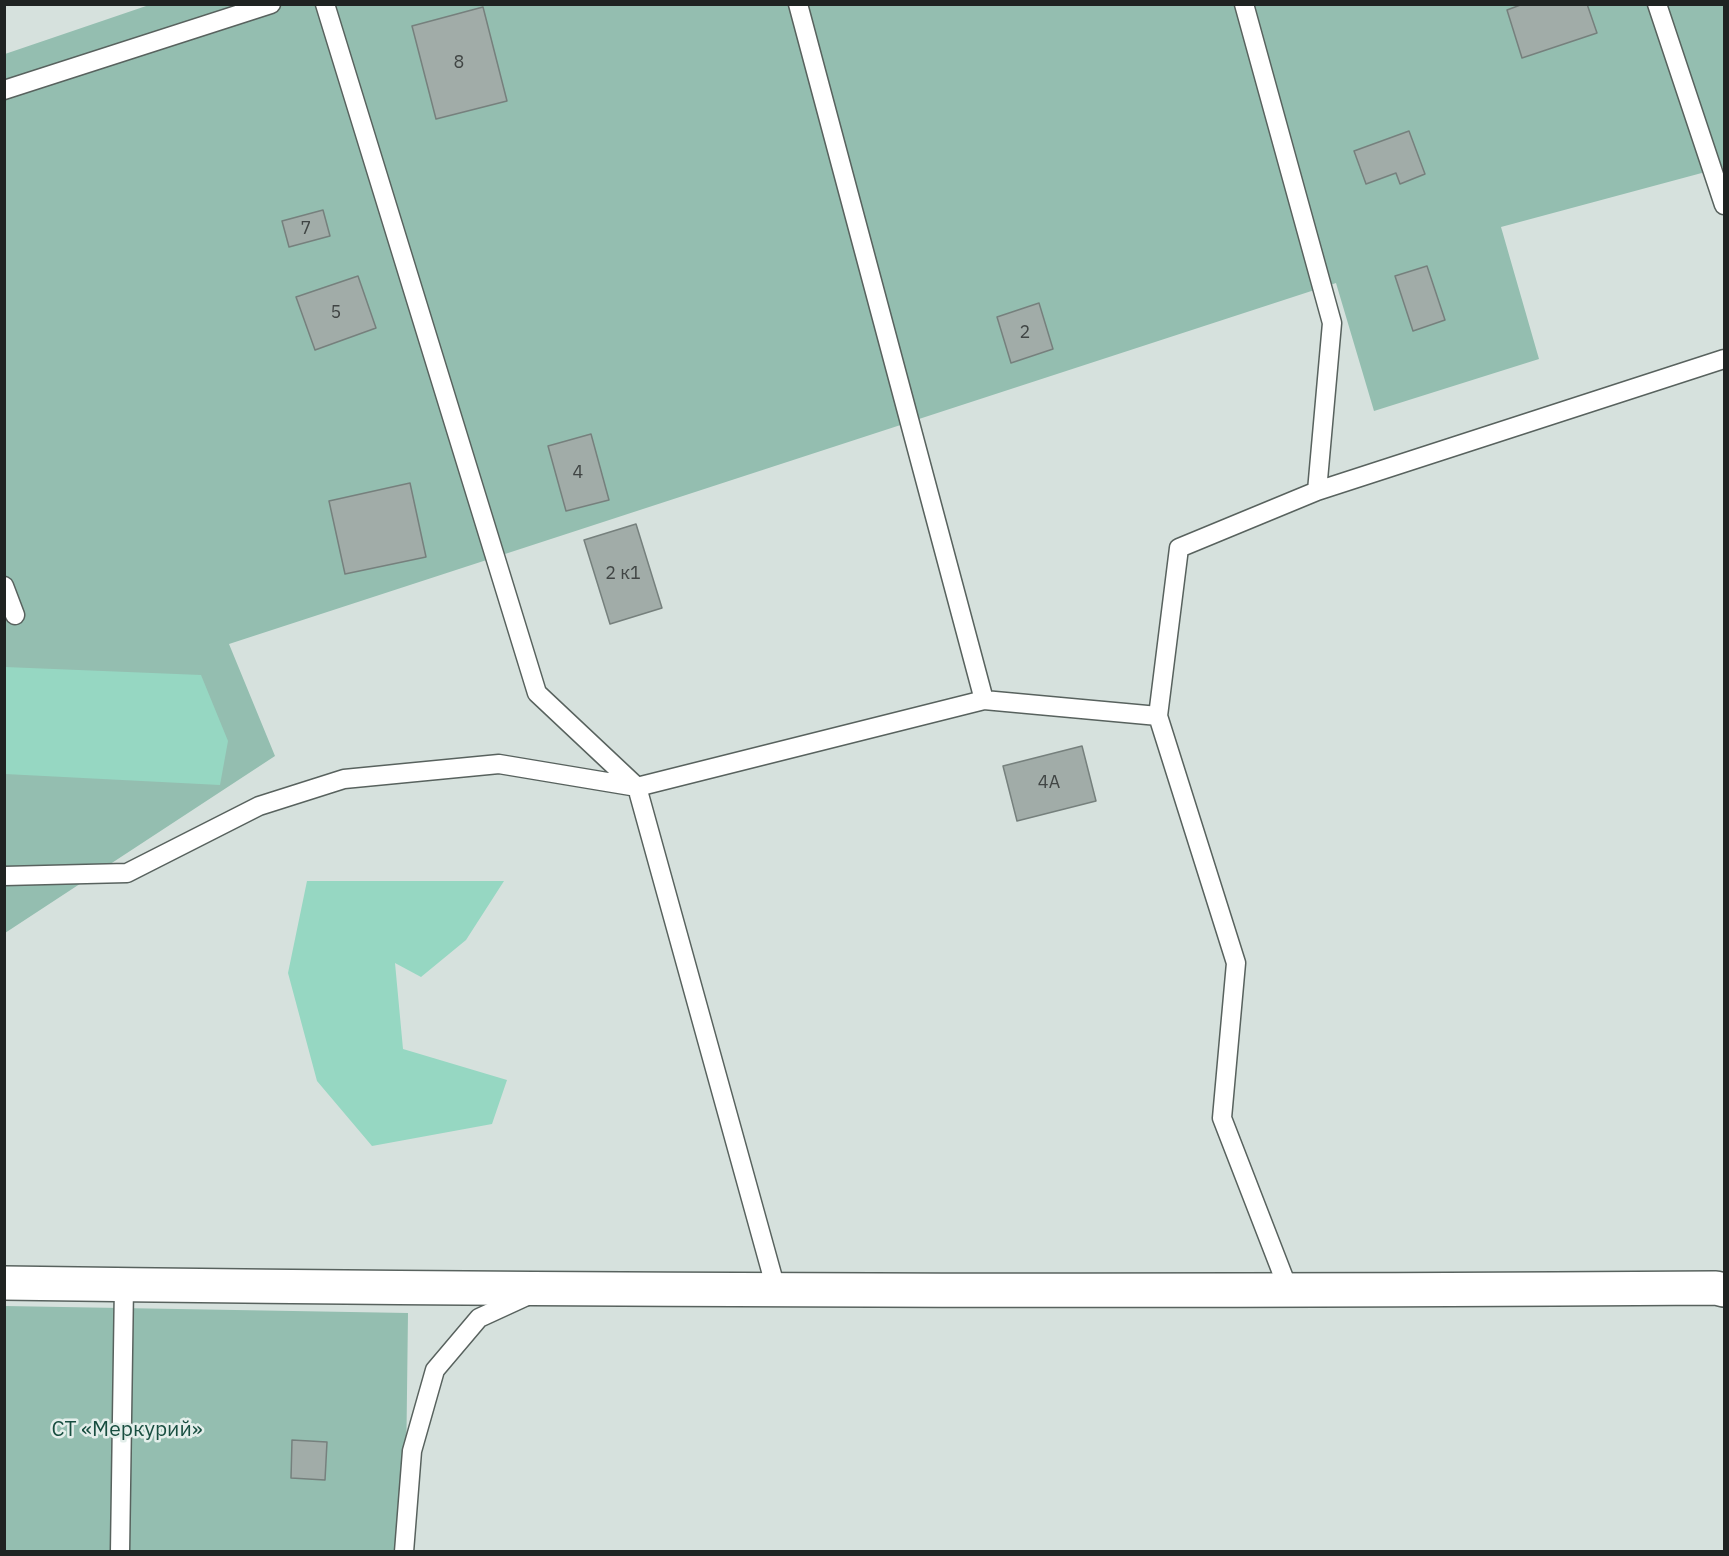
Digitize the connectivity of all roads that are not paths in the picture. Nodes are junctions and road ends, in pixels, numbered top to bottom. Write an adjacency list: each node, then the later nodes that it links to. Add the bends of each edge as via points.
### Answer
1 (271, 4): 6 (lane)
2 (325, 4): 14 (lane, via 537,693)
3 (798, 4): 12 (lane)
4 (1244, 4): 9 (lane, via 1332,323)
5 (1657, 4): 7 (lane)
6 (4, 90)
7 (1725, 205)
8 (1725, 359): 9 (lane)
9 (1317, 491): 13 (lane, via 1179,548)
10 (4, 586): 11 (lane)
11 (15, 615)
12 (984, 700): 13 (lane); 14 (lane)
13 (1158, 716): 21 (lane, via 1236,963 1222,1118)
14 (637, 787): 15 (lane, via 500,764 344,778 259,806 127,873); 19 (lane)
15 (4, 876)
16 (4, 1283): 17 (street)
17 (124, 1285): 18 (street); 22 (lane)
18 (541, 1289): 19 (street); 23 (lane, via 479,1318 435,1370 412,1451)
19 (776, 1289): 21 (street)
20 (1725, 1290): 21 (street)
21 (1289, 1291)
22 (120, 1551)
23 (404, 1551)

